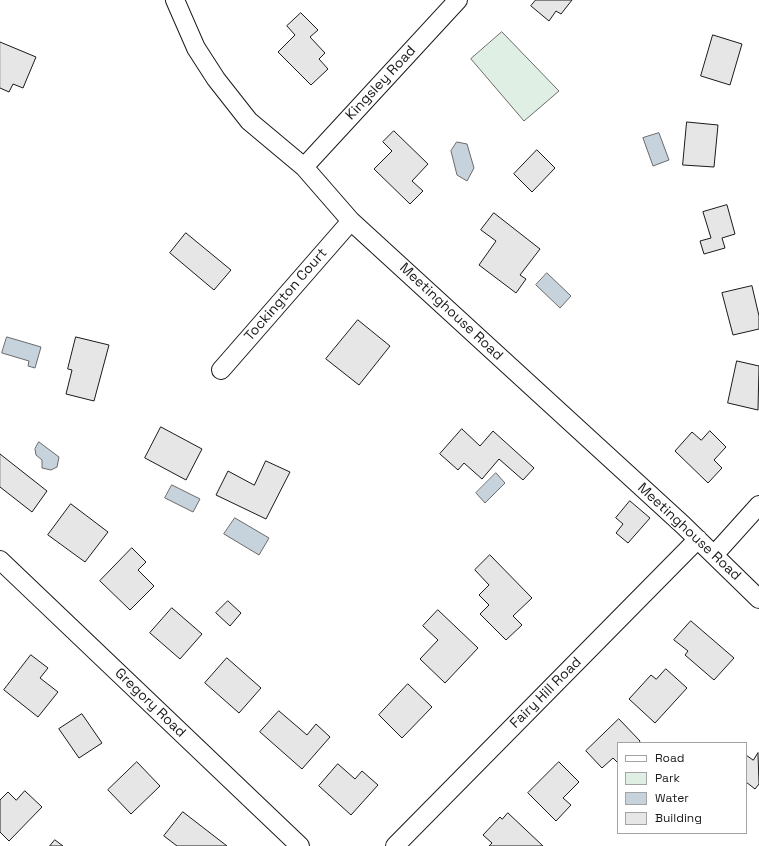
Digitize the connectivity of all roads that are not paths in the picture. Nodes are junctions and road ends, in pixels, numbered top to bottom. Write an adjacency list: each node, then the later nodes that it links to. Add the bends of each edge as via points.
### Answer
1 (175, 0): 3 (street, Meetinghouse Road, via 196,48 216,79 249,121)
2 (458, 0): 3 (street, Kingsley Road)
3 (304, 167): 4 (street, Meetinghouse Road)
4 (351, 220): 5 (street, Tockington Court); 7 (street, Meetinghouse Road)
5 (221, 370)
6 (759, 505): 8 (street)
7 (698, 539): 8 (street, Meetinghouse Road); 12 (street, Fairy Hill Road)
8 (714, 555): 10 (street, Meetinghouse Road)
9 (0, 560): 11 (street, Gregory Road)
10 (759, 599)
11 (300, 846)
12 (395, 846)

